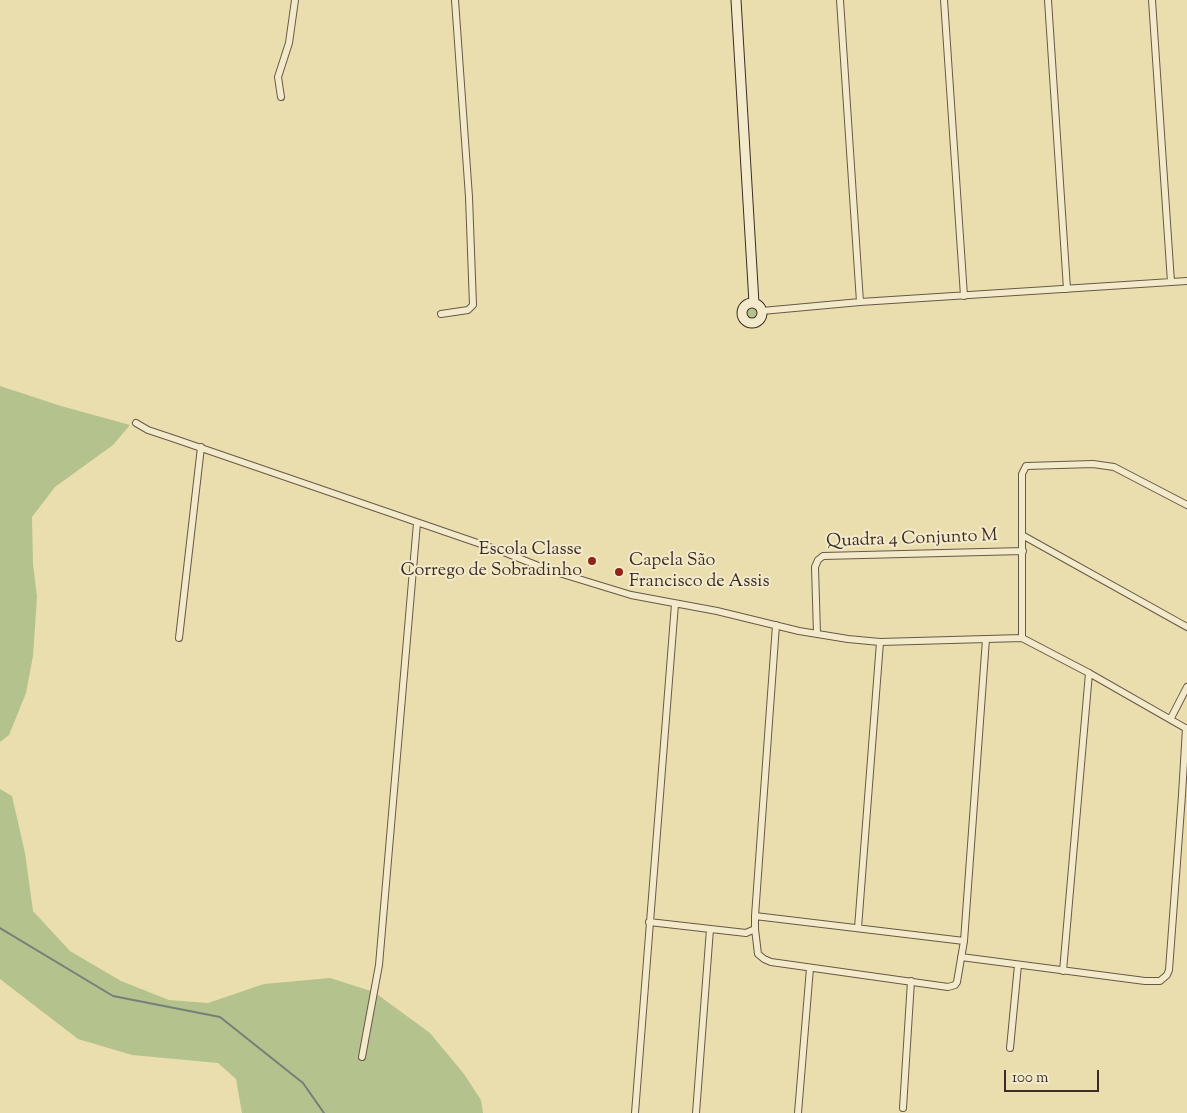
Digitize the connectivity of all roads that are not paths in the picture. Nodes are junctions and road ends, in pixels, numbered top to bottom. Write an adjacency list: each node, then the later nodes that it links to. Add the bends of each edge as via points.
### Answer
1 (295, 0): 8 (street, via 289,44 278,77)
2 (455, 0): 16 (street, via 470,197 473,303 468,310)
3 (736, 0): 14 (street)
4 (840, 0): 13 (street)
5 (944, 0): 12 (street)
6 (1048, 0): 11 (street)
7 (1152, 0): 10 (street)
8 (281, 97)
9 (1187, 281): 10 (street)
10 (1171, 282): 11 (street)
11 (1067, 289): 12 (street)
12 (964, 296): 13 (street)
13 (860, 302): 15 (street)
14 (754, 303): 15 (street); 15 (street, via 743,308 743,319 757,322)
15 (762, 311)
16 (441, 314)
17 (136, 423): 18 (street)
18 (201, 447): 20 (street); 27 (street)
19 (1187, 505): 21 (street, via 1114,467 1030,464 1022,472)
20 (417, 523): 23 (street, via 606,588); 47 (street, via 379,965)
21 (1022, 535): 22 (street); 25 (street)
22 (1023, 551): 26 (street, Quadra 4 Conjunto M, via 823,556 815,567); 28 (street)
23 (675, 604): 24 (street); 36 (street)
24 (776, 625): 26 (street); 35 (street)
25 (1187, 627)
26 (817, 634): 30 (street)
27 (179, 638)
28 (1022, 638): 29 (street); 31 (street)
29 (986, 639): 30 (street); 40 (street)
30 (880, 642): 37 (street)
31 (1089, 673): 33 (street); 44 (street)
32 (1187, 687): 33 (street)
33 (1171, 718): 34 (street)
34 (1186, 729): 44 (street, via 1167,975 1154,982)
35 (755, 916): 37 (street); 39 (street)
36 (650, 922): 38 (street); 49 (street)
37 (858, 928): 40 (street)
38 (710, 929): 39 (street, via 746,932); 50 (street)
39 (755, 929): 43 (street, via 760,956 771,962)
40 (964, 940): 41 (street)
41 (961, 957): 42 (street); 45 (street, via 955,985 948,987)
42 (1018, 965): 44 (street); 46 (street)
43 (810, 968): 45 (street); 51 (street)
44 (1063, 971)
45 (911, 981): 48 (street)
46 (1010, 1048)
47 (362, 1057)
48 (903, 1108)
49 (635, 1113)
50 (696, 1113)
51 (798, 1113)

